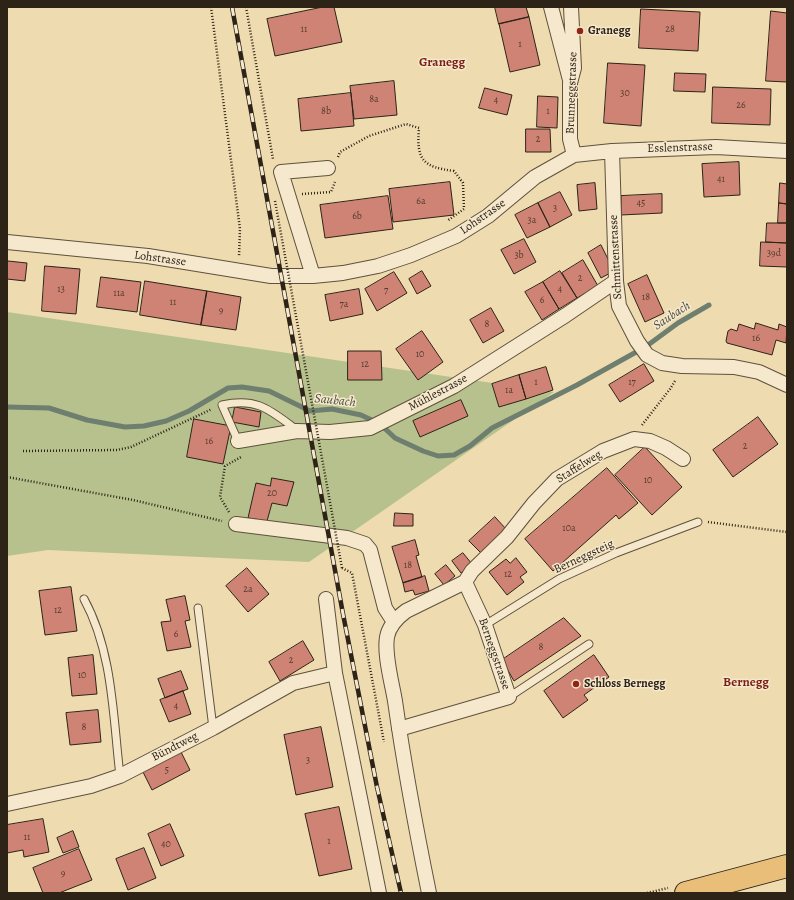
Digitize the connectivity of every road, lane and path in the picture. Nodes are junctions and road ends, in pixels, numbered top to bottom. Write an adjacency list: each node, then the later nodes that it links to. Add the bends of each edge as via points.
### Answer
1 (211, 7): 15 (path, via 240,229)
2 (246, 7): 6 (path)
3 (551, 7): 5 (street)
4 (572, 7): 5 (street, Brunneggstrasse, via 574,68)
5 (570, 83): 9 (street, Brunneggstrasse, via 570,139)
6 (272, 150)
7 (612, 151): 8 (street, Esslenstrasse, via 716,147); 9 (street, Esslenstrasse); 17 (street, Schmittenstrasse)
8 (787, 151)
9 (574, 155): 14 (street, Lohstrasse, via 535,177 488,216)
10 (333, 170): 11 (path, via 331,192); 11 (street, via 281,172); 14 (path, via 340,152 369,136 406,124 419,128 417,145 423,160 434,168 454,171 462,183 464,208 441,227)
11 (288, 195): 16 (street)
12 (275, 200): 42 (path, bridge, via 342,568 352,573)
13 (7, 242): 15 (street, Lohstrasse, via 148,256)
14 (442, 243): 16 (street, Lohstrasse, via 378,266)
15 (239, 271): 16 (street, Lohstrasse, via 271,276)
16 (313, 276)
17 (616, 281): 18 (street, Schmittenstrasse, via 619,306 637,341 648,355 662,363); 21 (street, Mühlestrasse, via 454,386 388,420 370,428 330,432)
18 (682, 366): 19 (street, Schmittenstrasse, via 734,367 759,372); 22 (path, via 670,389 642,424)
19 (787, 385)
20 (222, 405): 21 (lane, via 239,401 268,408); 23 (lane); 24 (path, via 131,448)
21 (297, 431): 23 (street, Mühlestrasse)
22 (634, 439): 26 (street, via 650,441); 31 (street, Staffelweg, via 604,451 557,479 507,537 472,571)
23 (238, 441)
24 (23, 450)
25 (245, 455): 29 (path, via 225,466 220,497)
26 (683, 459)
27 (7, 477): 29 (path, via 133,500)
28 (698, 522): 30 (path); 36 (lane, Berneggsteig, via 616,553 559,579)
29 (236, 524): 35 (street, via 352,539 365,544 370,550 385,608)
30 (787, 532)
31 (465, 582): 35 (street, via 406,611); 36 (street, Berneggstrasse)
32 (84, 599): 43 (lane, via 94,618 107,664)
33 (326, 599): 38 (street)
34 (198, 608): 40 (lane)
35 (394, 622): 41 (street, via 388,631 387,639)
36 (485, 625): 39 (street, Berneggstrasse)
37 (589, 644): 39 (lane)
38 (335, 673): 40 (street, Bündtweg, via 293,683); 47 (street)
39 (509, 697): 41 (street, Berneggstrasse)
40 (213, 728): 43 (street, Bündtweg)
41 (399, 729): 48 (street)
42 (385, 748)
43 (120, 776): 44 (street, Bündtweg, via 91,786)
44 (7, 804)
45 (787, 866): 46 (main road)
46 (678, 890): 49 (path)
47 (379, 893)
48 (429, 893)
49 (647, 893)

